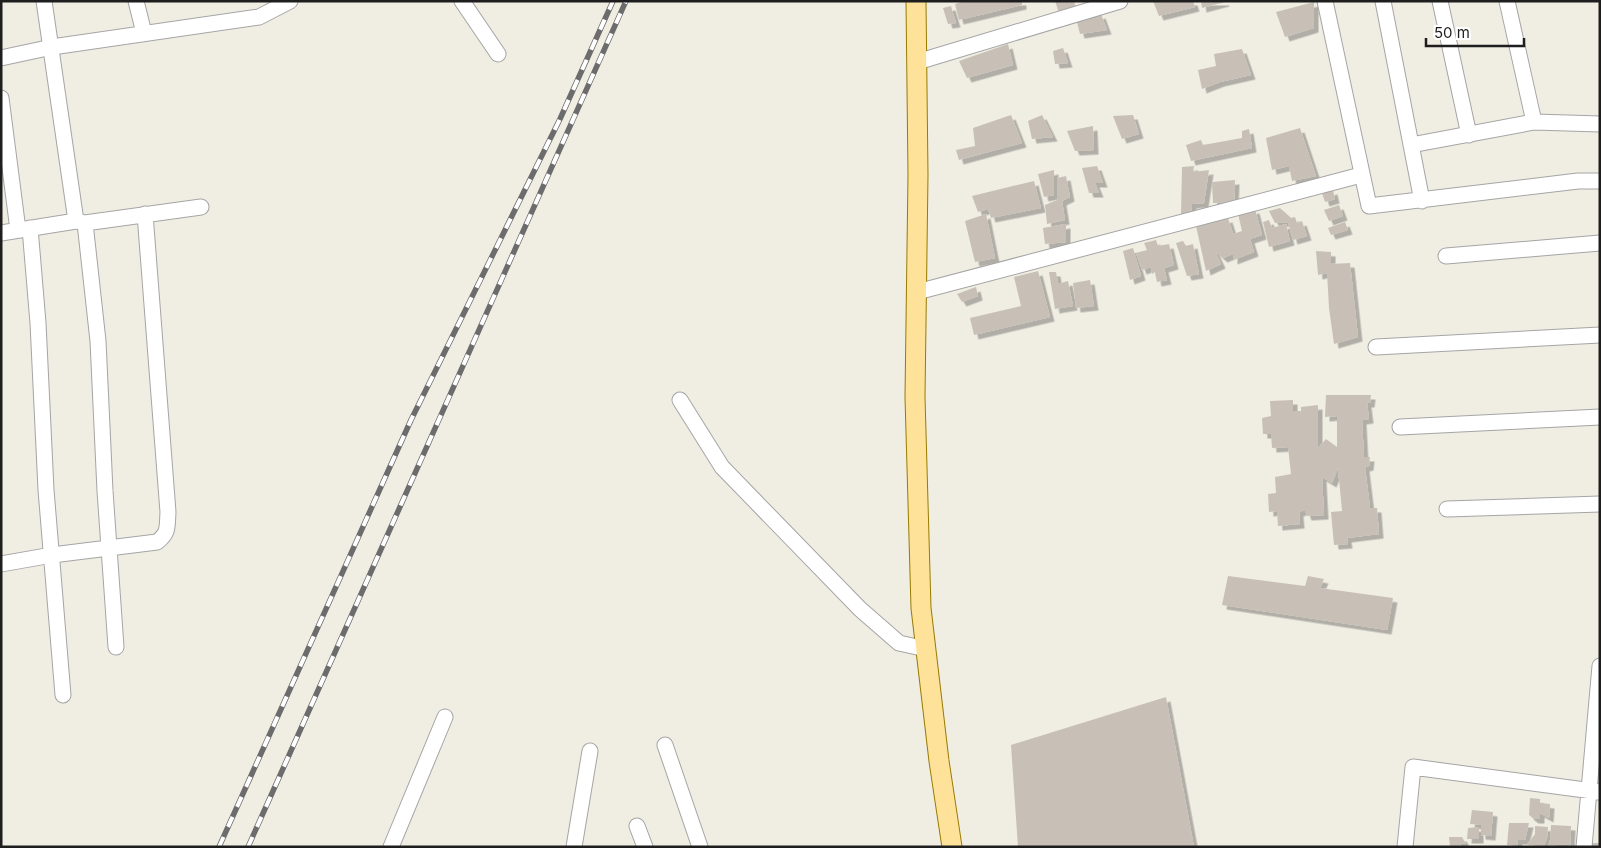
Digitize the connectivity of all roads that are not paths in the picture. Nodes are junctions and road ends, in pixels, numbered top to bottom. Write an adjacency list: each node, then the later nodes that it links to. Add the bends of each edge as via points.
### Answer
1 (44, 1): 12 (street)
2 (136, 1): 11 (street)
3 (290, 1): 11 (street, via 259,16)
4 (462, 1): 13 (street)
5 (916, 1): 15 (main road)
6 (1120, 1): 15 (street)
7 (1325, 1): 21 (street)
8 (1383, 1): 20 (street)
9 (1440, 1): 19 (street)
10 (1507, 1): 17 (street)
11 (144, 33): 12 (street)
12 (52, 47): 14 (street); 26 (street)
13 (498, 54)
14 (1, 58)
15 (917, 62): 31 (main road)
16 (1, 98): 27 (street)
17 (1534, 122): 18 (street); 19 (street)
18 (1600, 124)
19 (1468, 134): 20 (street)
20 (1411, 145): 23 (street)
21 (1362, 175): 23 (street, via 1369,206); 31 (street)
22 (1600, 181): 23 (street)
23 (1422, 201)
24 (201, 207): 25 (street)
25 (145, 214): 26 (street); 39 (street, via 167,529 157,542)
26 (80, 222): 27 (street); 39 (street, via 98,341)
27 (24, 229): 28 (street); 40 (street, via 38,323)
28 (1, 233)
29 (1600, 243): 30 (street)
30 (1446, 256)
31 (917, 292): 43 (main road, via 921,608)
32 (1600, 336): 33 (street)
33 (1376, 346)
34 (680, 400): 43 (street, via 722,467 860,609 899,643)
35 (1600, 417): 36 (street)
36 (1400, 427)
37 (1600, 504): 38 (street)
38 (1447, 509)
39 (110, 547): 40 (street); 42 (street)
40 (52, 555): 41 (street); 45 (street)
41 (1, 564)
42 (116, 647)
43 (926, 649): 55 (main road)
44 (1600, 666): 49 (street)
45 (63, 695)
46 (445, 717): 51 (street)
47 (665, 745): 54 (street)
48 (590, 751): 52 (street)
49 (1594, 791): 56 (street, via 1413,768); 57 (street)
50 (636, 826): 53 (street)
51 (391, 847)
52 (574, 847)
53 (645, 847)
54 (700, 847)
55 (952, 847)
56 (1405, 847)
57 (1584, 847)

